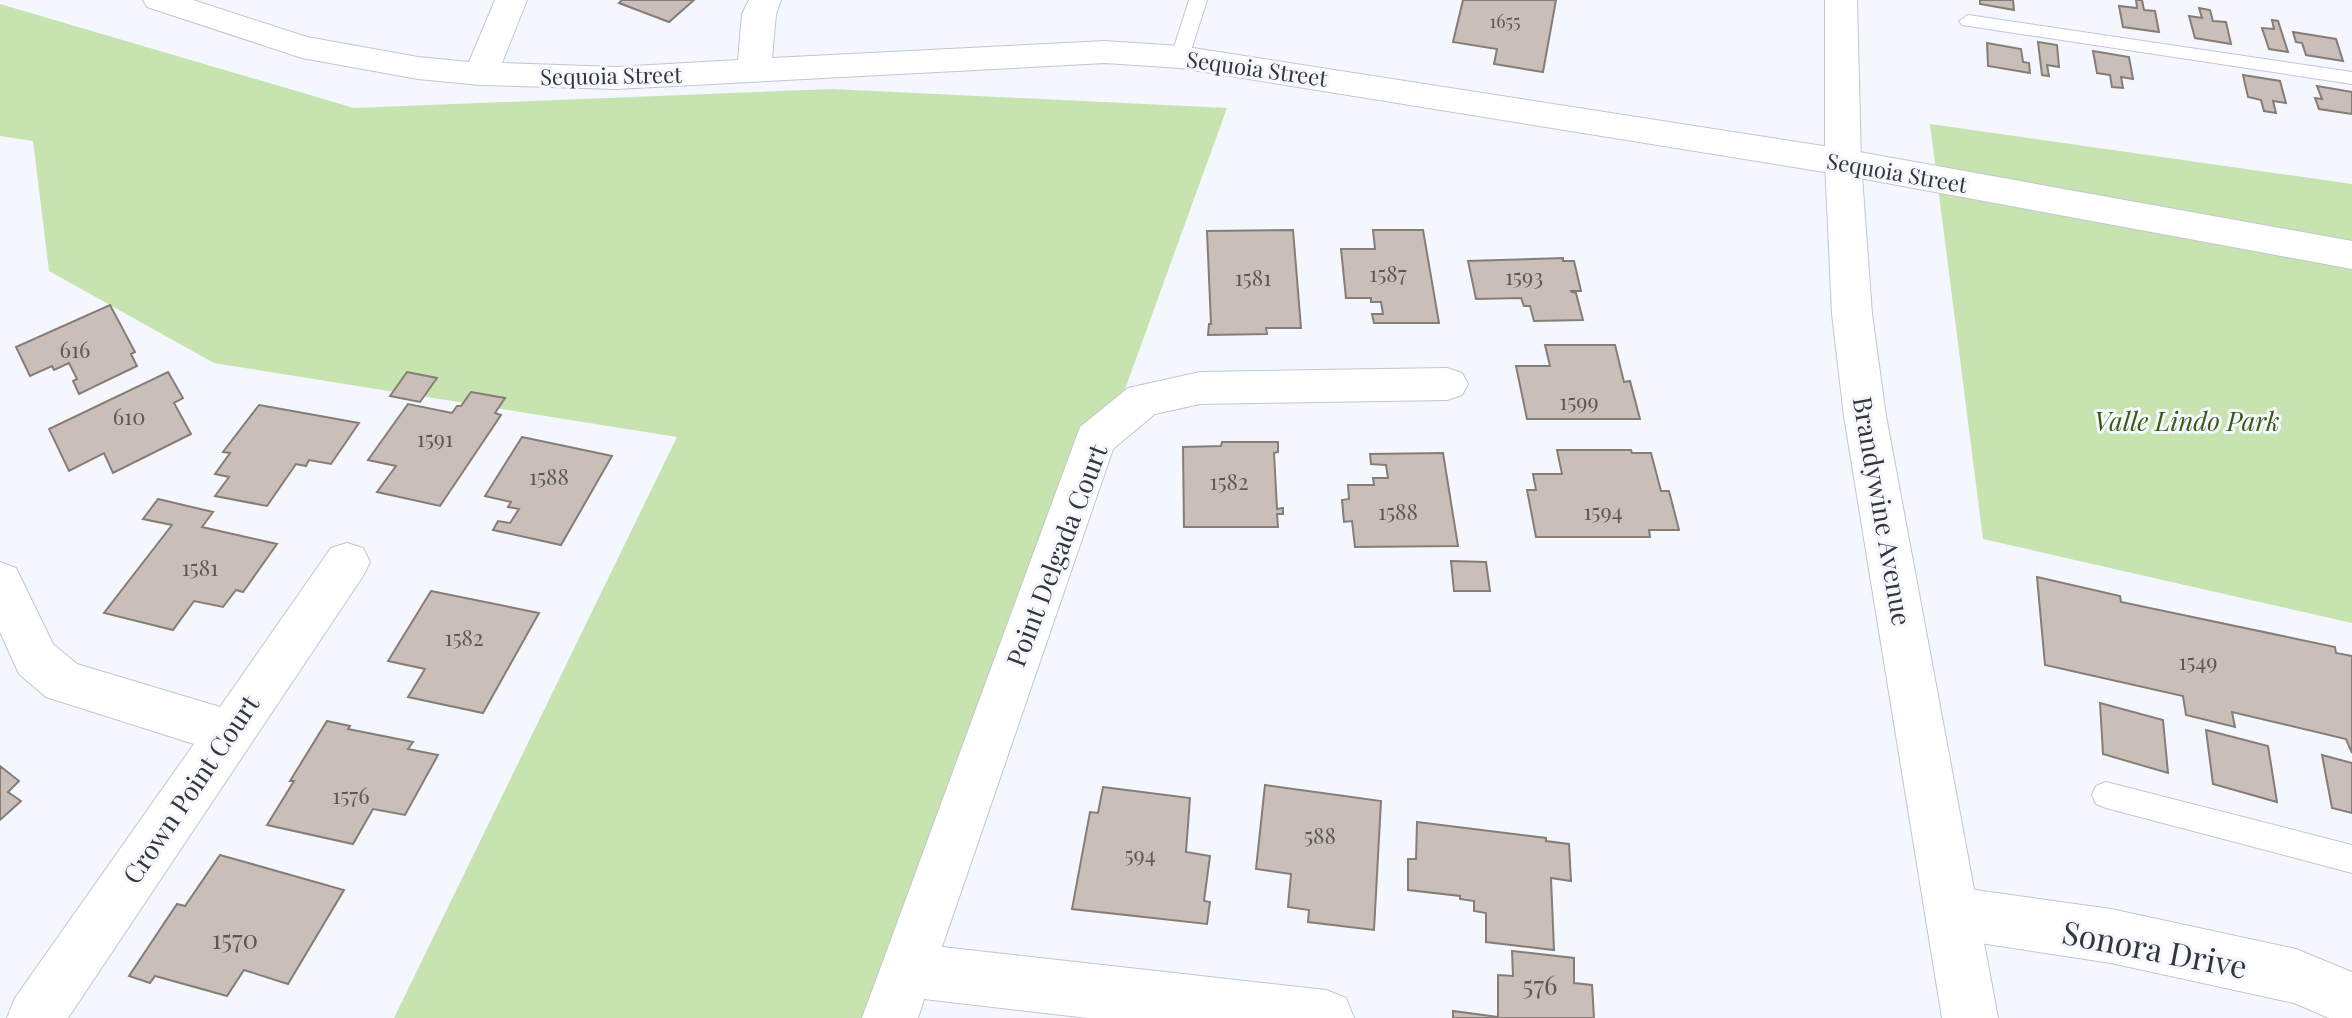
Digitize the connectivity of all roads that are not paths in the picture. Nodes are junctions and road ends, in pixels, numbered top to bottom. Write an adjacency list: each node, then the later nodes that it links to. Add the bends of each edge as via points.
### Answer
1 (159, 0): 6 (street, Sequoia Street)
2 (511, 0): 10 (street)
3 (765, 0): 9 (street)
4 (1198, 0): 8 (lane)
5 (1841, 0): 12 (street, Brandywine Avenue)
6 (211, 6): 10 (street, Sequoia Street, via 302,47)
7 (1968, 21): 11 (lane)
8 (1180, 57): 9 (street, Sequoia Street, via 1105,52); 12 (street, Sequoia Street)
9 (754, 68): 10 (street, Sequoia Street, via 616,78)
10 (481, 74)
11 (2352, 78)
12 (1843, 162): 13 (street, Sequoia Street); 20 (street, Brandywine Avenue, via 1852,314 1865,416)
13 (2352, 255)
14 (1447, 384): 21 (street, Point Delgada Court, via 1200,388 1143,400 1095,439)
15 (347, 562): 17 (street, Crown Point Court)
16 (0, 582): 17 (street, via 36,659 63,682)
17 (228, 732): 23 (street, Crown Point Court)
18 (2106, 795): 19 (lane)
19 (2352, 859)
20 (1954, 913): 22 (street, Sonora Drive, via 2111,936 2280,973); 25 (street, Brandywine Avenue)
21 (899, 994): 24 (street)
22 (2352, 1000)
23 (35, 1018)
24 (1326, 1018)
25 (1970, 1018)

